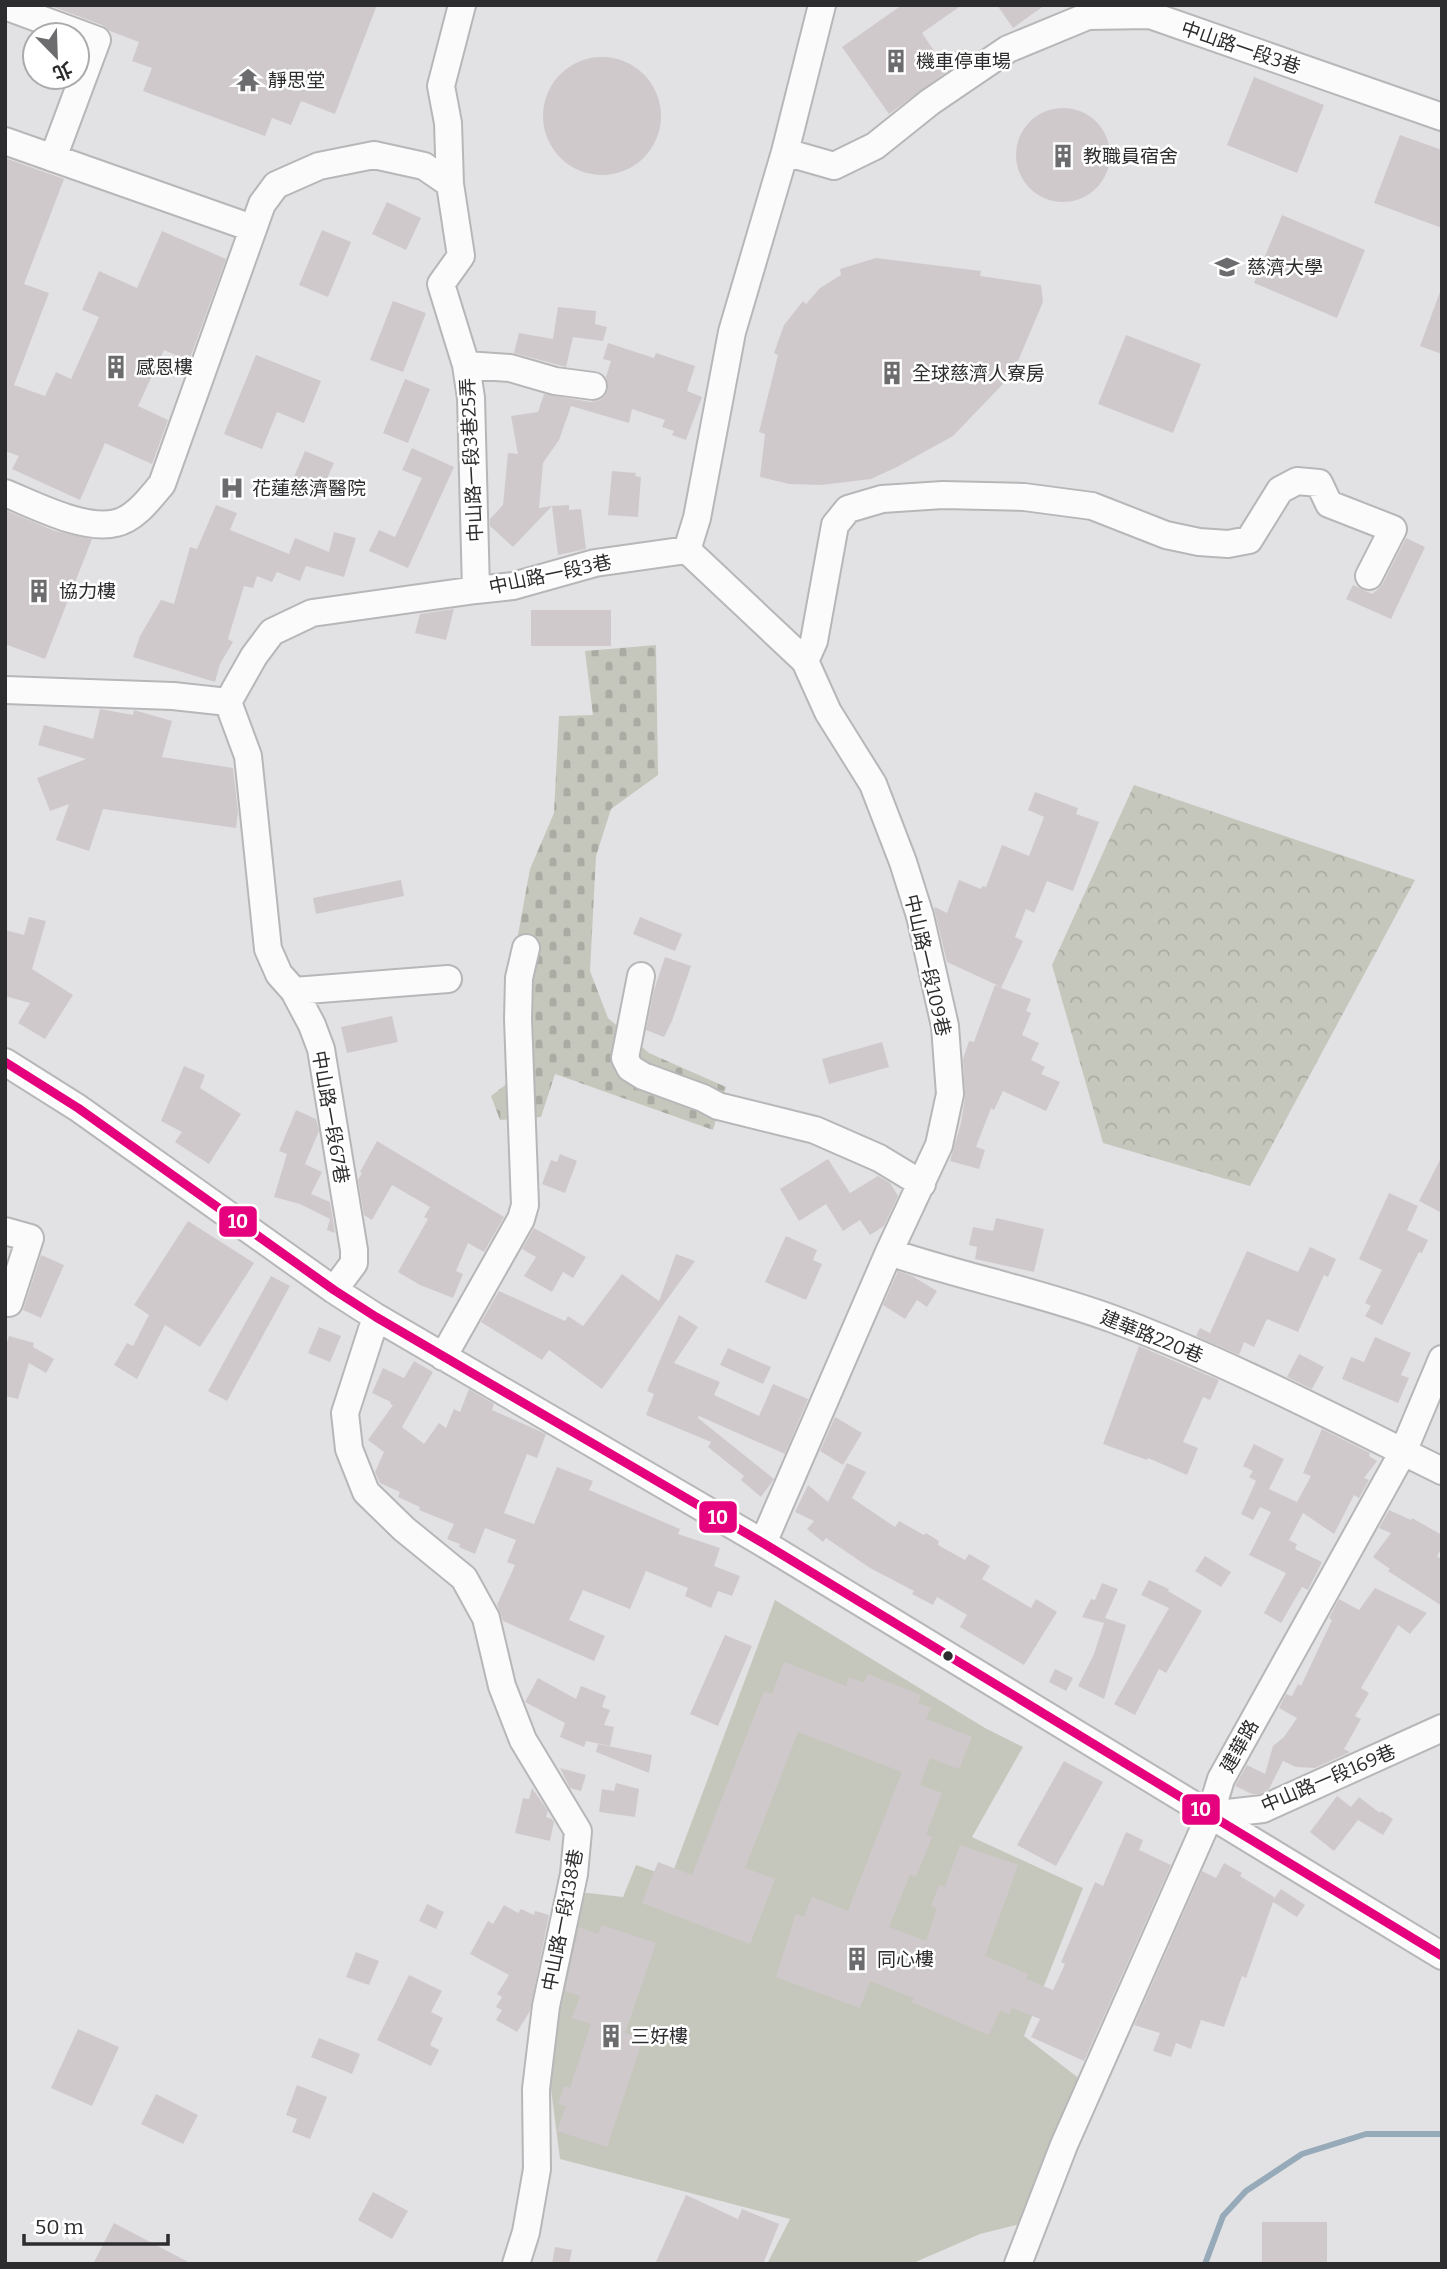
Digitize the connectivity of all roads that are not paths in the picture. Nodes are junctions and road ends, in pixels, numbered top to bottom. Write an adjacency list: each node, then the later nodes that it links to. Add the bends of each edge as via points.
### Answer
1 (462, 5): 8 (street, via 442,86)
2 (822, 5): 6 (street)
3 (5, 6): 7 (street, via 97,40)
4 (1442, 117): 6 (street, 中山路一段3巷, via 1150,15 1088,16 1007,49 875,146 834,166)
5 (5, 141): 7 (street)
6 (785, 152): 13 (street, via 735,321)
7 (53, 158): 9 (street)
8 (450, 184): 9 (street, via 424,166 374,155 319,166 276,185); 10 (street, 中山路一段3巷25弄, via 461,256 441,284)
9 (252, 228): 12 (street, via 162,484 140,509 117,523 81,523)
10 (466, 365): 11 (street, via 510,368); 15 (street, 中山路一段3巷25弄)
11 (593, 386)
12 (5, 493)
13 (687, 550): 15 (street, 中山路一段3巷); 16 (street, 中山路一段109巷)
14 (1369, 576): 16 (street, via 1393,529 1329,504 1319,484 1297,481 1280,490 1249,540 1228,544 1166,535 1092,506 1024,497 882,499 848,509 835,525 814,641)
15 (476, 590): 18 (street, 中山路一段3巷, via 313,613 272,632)
16 (805, 661): 24 (street, 中山路一段109巷, via 828,712 873,784 903,862 945,1026 950,1094 939,1145)
17 (5, 690): 18 (street)
18 (228, 702): 22 (street, 中山路一段67巷, via 248,756 268,949 279,974)
19 (526, 947): 30 (street, via 519,978 518,1019 524,1205 521,1219)
20 (641, 976): 24 (street, via 625,1058 629,1068 718,1106 816,1130 879,1158)
21 (448, 979): 22 (street)
22 (294, 991): 27 (street, 中山路一段67巷, via 321,1049 354,1250 354,1263)
23 (5, 1062): 27 (street, via 78,1108)
24 (922, 1184): 26 (street, 中山路一段109巷)
25 (5, 1231): 28 (street, via 30,1238)
26 (889, 1252): 32 (street, 建華路220巷, via 1113,1319 1213,1360); 34 (street, 中山路一段109巷)
27 (334, 1290): 29 (street)
28 (9, 1303)
29 (376, 1317): 30 (street); 38 (street, 中山路一段138巷, via 345,1413 349,1449 366,1492 464,1578 486,1618 502,1686 523,1740 578,1831 574,1874 544,2020 536,2089 537,2169)
30 (443, 1357): 34 (street)
31 (1442, 1359): 32 (street, 建華路)
32 (1402, 1451): 33 (street, 建華路220巷); 36 (street, 建華路, via 1221,1779)
33 (1442, 1471)
34 (763, 1544): 36 (street)
35 (1442, 1728): 36 (street, 中山路一段169巷, via 1263,1809)
36 (1210, 1815): 37 (street); 39 (street, 建華路, via 1064,2145)
37 (1442, 1956)
38 (516, 2264)
39 (1018, 2264)

